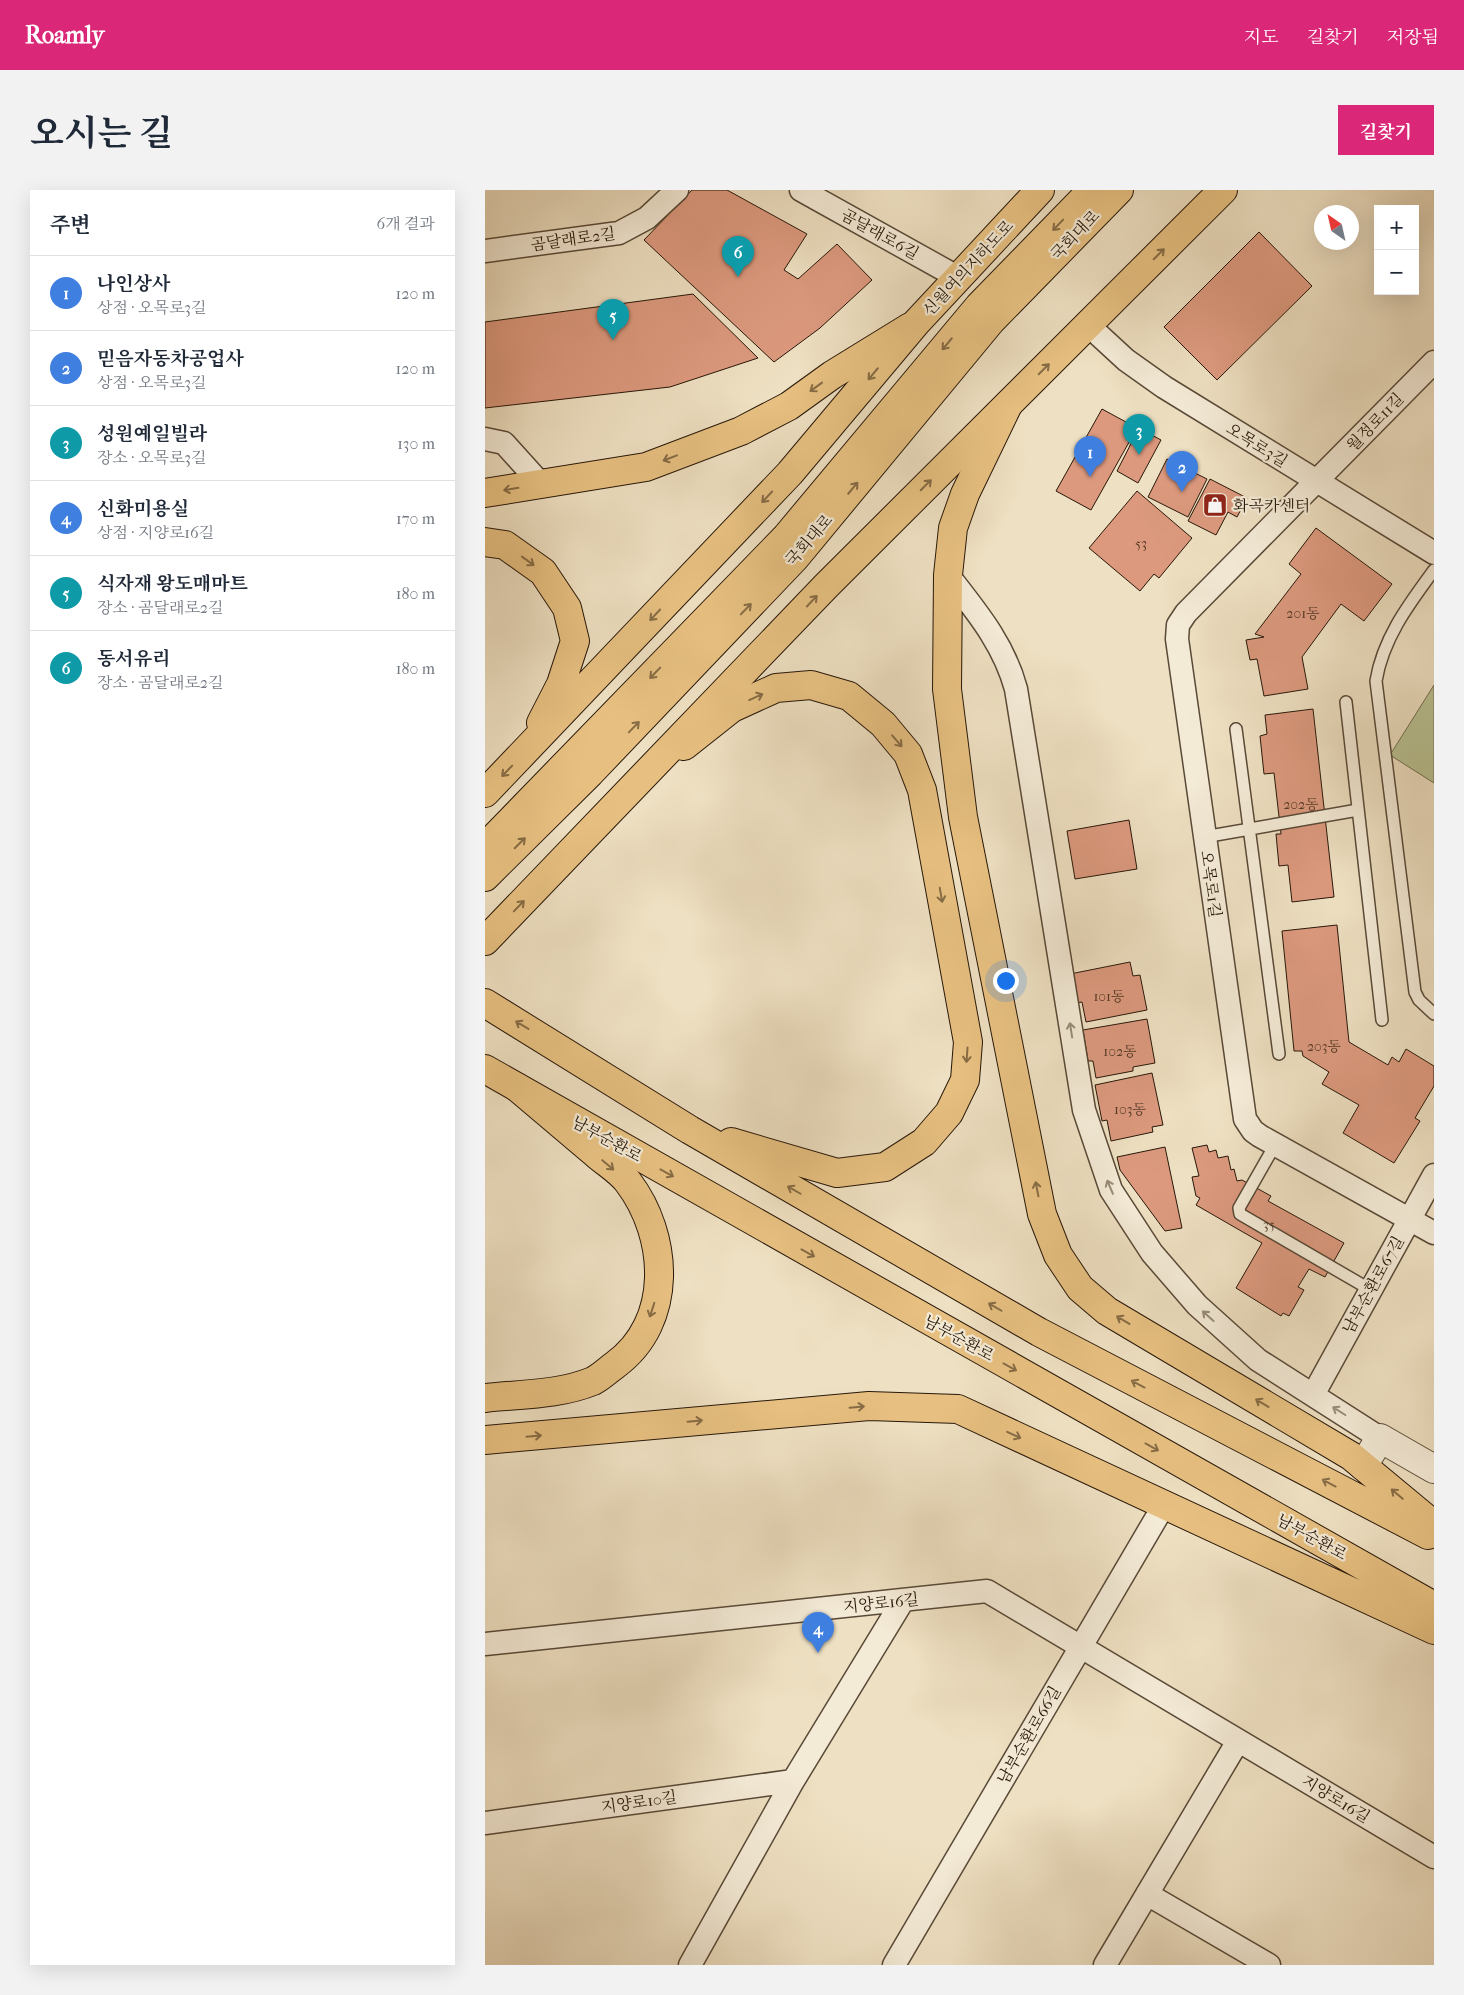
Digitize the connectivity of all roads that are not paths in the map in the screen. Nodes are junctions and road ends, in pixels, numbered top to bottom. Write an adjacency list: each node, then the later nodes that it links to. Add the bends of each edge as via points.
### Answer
1 (677, 190): 7 (street, 곰달래로2길, via 647,218 619,233)
2 (801, 190): 8 (street, 곰달래로6길)
3 (1040, 190): 8 (main road, 신월여의지하도로)
4 (1092, 190): 29 (main road, 국회대로, one-way to 29, via 979,306 786,537)
5 (1119, 190): 30 (main road, 국회대로, one-way to 5, via 590,773 795,558 991,322)
6 (1223, 190): 10 (main road, one-way to 6)
7 (485, 251)
8 (959, 278): 9 (main road, 신월여의지하도로)
9 (916, 323): 15 (main road, one-way to 15, via 789,406 741,431 646,467); 23 (main road, one-way to 23, via 790,473)
10 (1088, 326): 12 (main road, one-way to 10); 14 (street, 오목로3길, via 1163,387)
11 (1434, 362): 14 (street, 월정로11길)
12 (1009, 403): 20 (main road, via 965,494 953,528); 24 (main road, one-way to 12, via 826,586)
13 (485, 439): 15 (street, via 504,443)
14 (1316, 482): 18 (street, 오목로3길); 28 (street, 오목로1길, via 1178,624 1177,639)
15 (541, 484): 16 (main road, one-way to 16)
16 (485, 493)
17 (485, 542): 23 (main road, one-way to 23, via 505,544 543,572 567,608 575,641 561,684)
18 (1434, 553)
19 (1434, 570): 33 (lane, via 1404,610 1391,634 1376,681 1415,992)
20 (948, 575): 44 (street, one-way to 20, via 1258,1360 1197,1305 1152,1254 1111,1190 1084,1110 1016,689 1002,650); 48 (main road, one-way to 20, via 1107,1311 1080,1288 1058,1255 1042,1214 963,818 947,690)
21 (1346, 702): 26 (lane)
22 (1236, 729): 27 (lane)
23 (527, 750): 25 (main road, one-way to 25)
24 (646, 776): 31 (main road, one-way to 24); 38 (main road, one-way to 38, via 732,708 776,688 811,685 849,696 883,724 908,754 922,790 968,1042 965,1080 949,1113 924,1142 885,1167 837,1173)
25 (485, 793)
26 (1358, 810): 27 (lane); 34 (lane)
27 (1249, 829): 28 (lane); 35 (lane)
28 (1204, 837): 39 (street, 오목로1길, via 1243,1113 1253,1131)
29 (485, 847)
30 (485, 877)
31 (485, 941)
32 (485, 1003): 38 (main road, one-way to 32)
33 (1434, 1014)
34 (1382, 1020)
35 (1279, 1054)
36 (485, 1069): 37 (main road, 남부순환로)
37 (517, 1088): 45 (main road, one-way to 45, via 627,1180 647,1213 658,1247 661,1279 643,1336 622,1360 595,1380 563,1391); 54 (main road, 남부순환로, one-way to 54)
38 (690, 1130): 52 (main road, one-way to 38, via 1039,1332)
39 (1275, 1144): 41 (street, 오목로1길); 43 (lane, via 1239,1208 1242,1216)
40 (1434, 1175): 41 (street, 남부순환로67길)
41 (1410, 1219): 42 (street, 오목로1길); 43 (street, 남부순환로67길)
42 (1434, 1233)
43 (1371, 1290): 44 (street, 남부순환로67길)
44 (1313, 1395): 46 (street, one-way to 44)
45 (485, 1398)
46 (1380, 1438): 48 (street); 49 (street)
47 (485, 1440): 50 (main road, one-way to 50, via 869,1406 958,1409)
48 (1363, 1466): 51 (main road, one-way to 48)
49 (1434, 1469)
50 (1164, 1505): 55 (main road); 57 (street, 남부순환로66길)
51 (1434, 1526)
52 (1434, 1538)
53 (901, 1602): 56 (street, 지양로16길); 57 (street, 지양로16길, via 987,1591); 59 (street)
54 (1434, 1606)
55 (1434, 1630)
56 (485, 1644)
57 (1081, 1647): 58 (street, 지양로16길); 64 (street, 남부순환로66길)
58 (1238, 1740): 61 (street, 지양로16길); 62 (street)
59 (793, 1781): 60 (street, 지양로10길); 63 (street)
60 (485, 1823)
61 (1434, 1857)
62 (1147, 1894): 65 (street); 66 (street)
63 (690, 1965)
64 (894, 1965)
65 (1105, 1965)
66 (1269, 1965)

